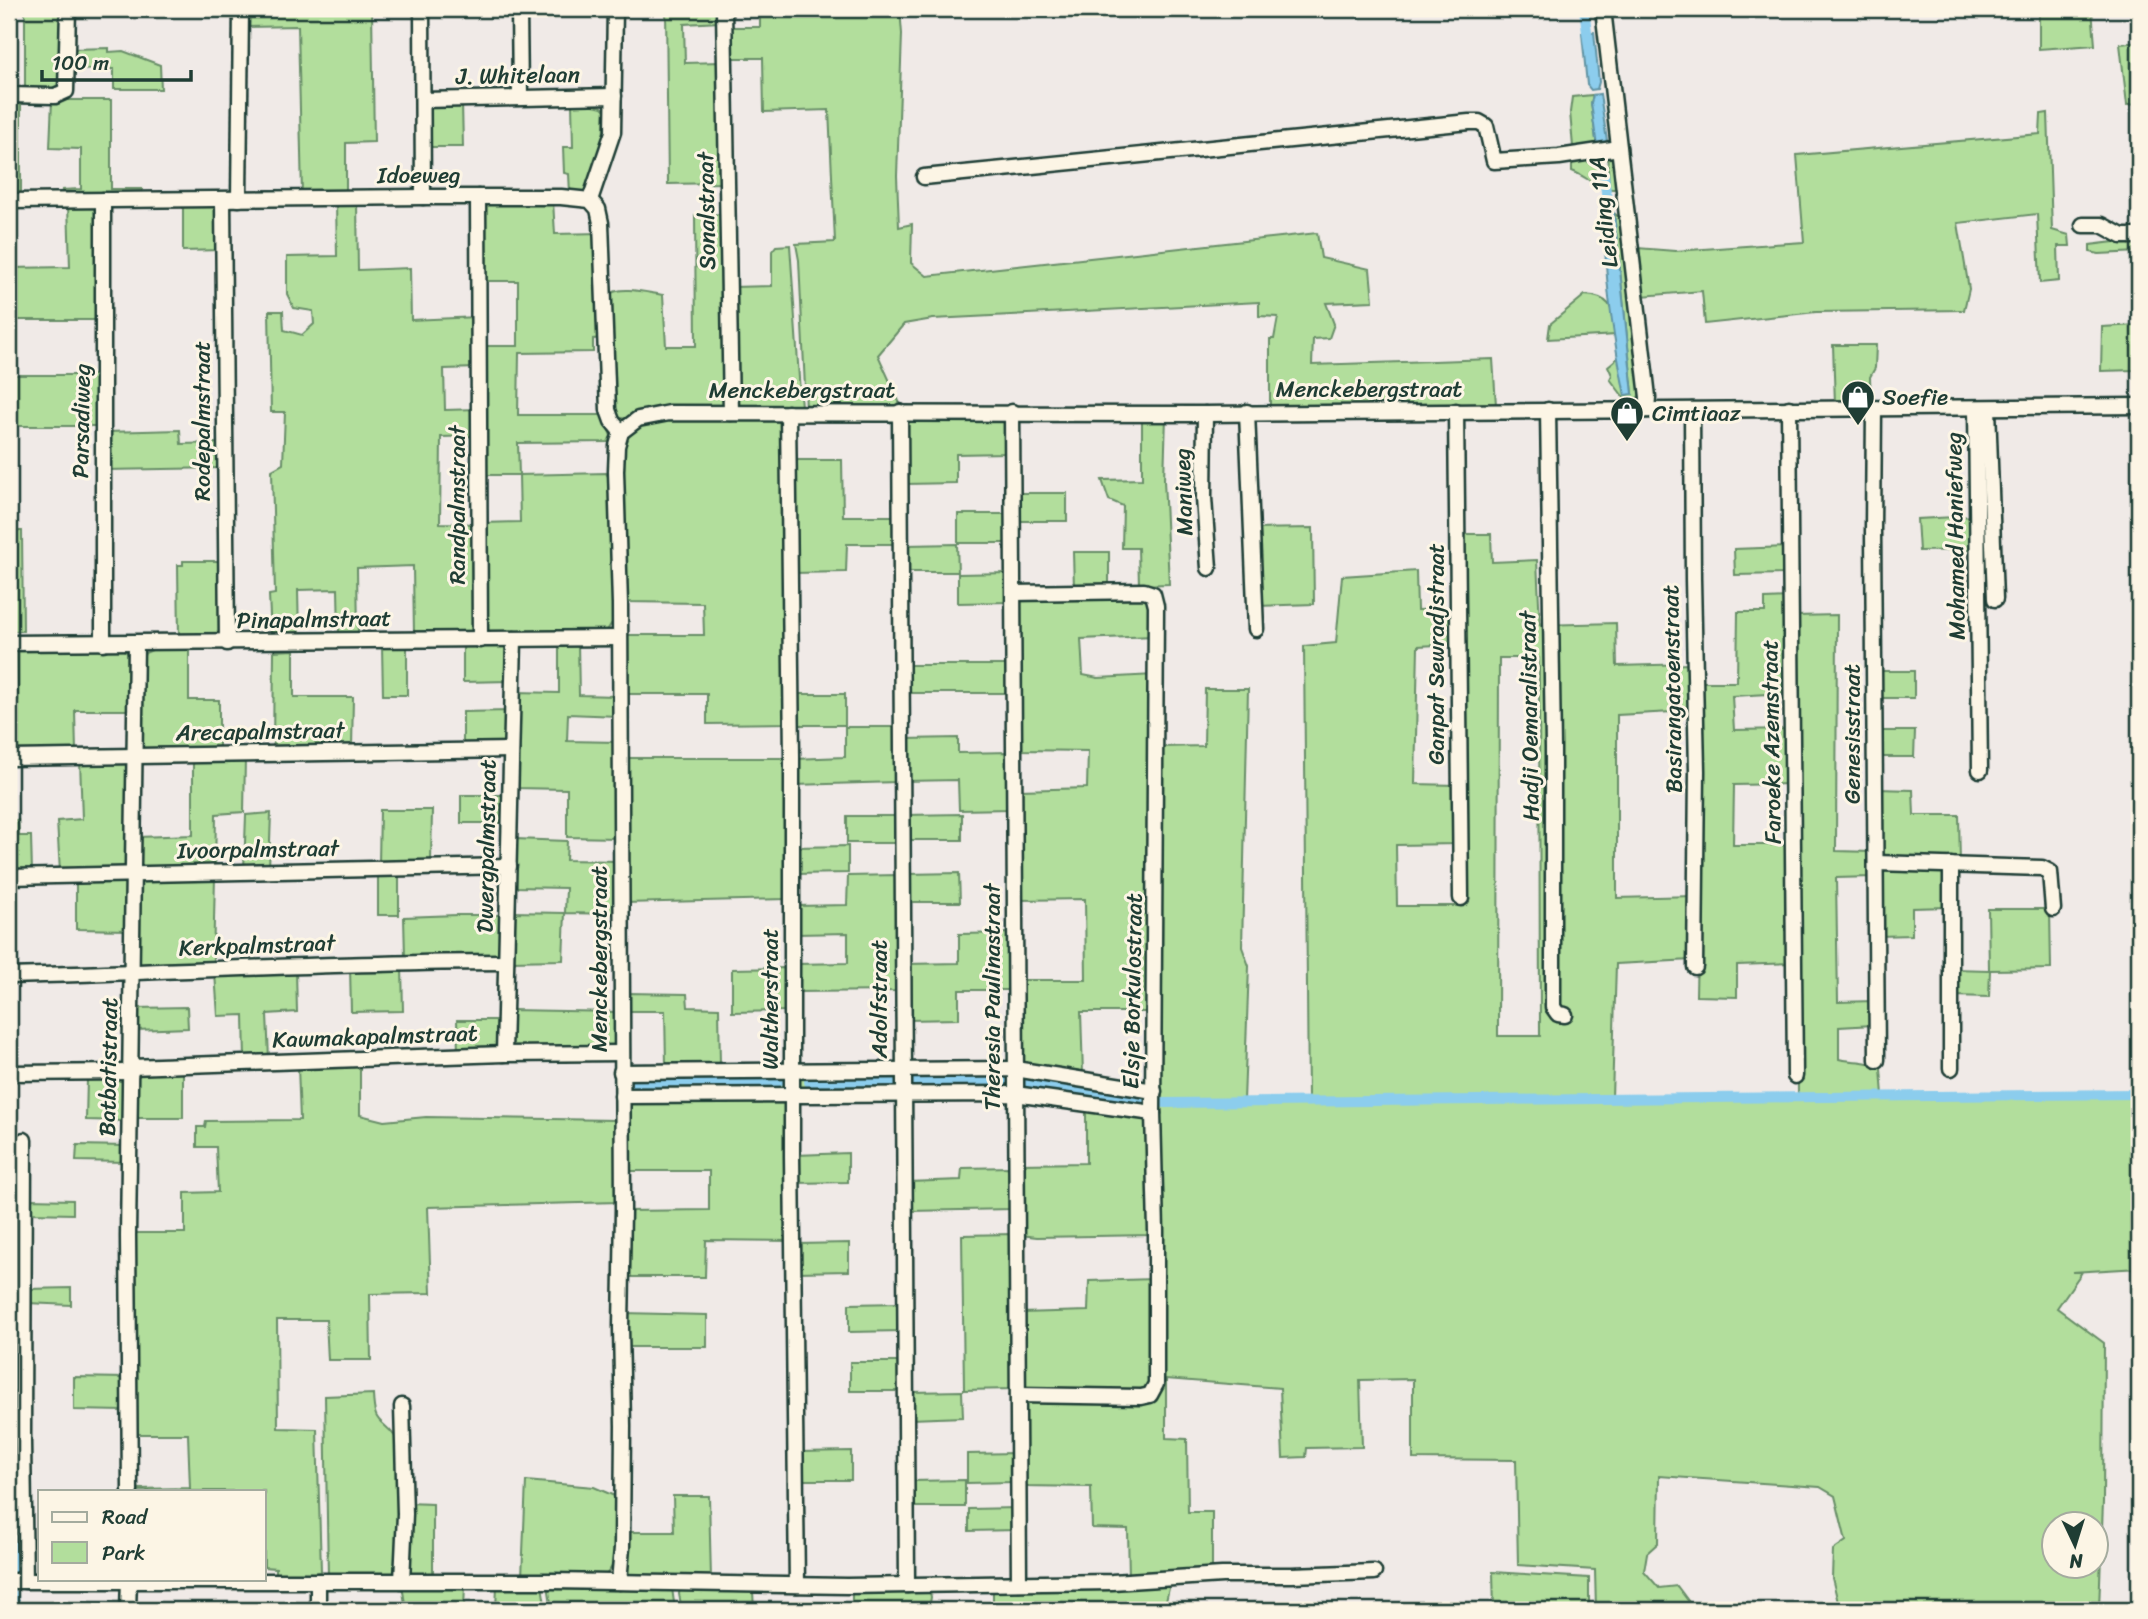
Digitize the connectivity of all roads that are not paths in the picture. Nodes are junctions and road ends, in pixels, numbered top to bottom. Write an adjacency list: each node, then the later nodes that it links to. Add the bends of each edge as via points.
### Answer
1 (68, 9): 8 (street, via 66,91 55,96)
2 (241, 9): 18 (street)
3 (422, 9): 11 (street)
4 (519, 9): 9 (street)
5 (615, 9): 10 (street)
6 (724, 9): 34 (street, Sonalstraat)
7 (1603, 9): 12 (street, Leiding 11A)
8 (9, 95)
9 (520, 96): 10 (street, J. Whitelaan); 11 (street, J. Whitelaan)
10 (614, 96): 19 (street, via 613,132)
11 (423, 100): 14 (street)
12 (1617, 149): 13 (street, via 1494,161 1486,127 1469,122); 28 (street, Leiding 11A)
13 (923, 177)
14 (423, 197): 15 (street, Idoeweg); 18 (street, Idoeweg)
15 (478, 197): 19 (street, Idoeweg); 44 (street, Randpalmstraat)
16 (103, 200): 17 (street, Idoeweg); 20 (street, Idoeweg); 46 (street, Parsadiweg)
17 (223, 200): 18 (street, Idoeweg); 47 (street, Rodepalmstraat)
18 (239, 200)
19 (590, 200): 37 (street, via 601,223 608,410)
20 (9, 201)
21 (2083, 225): 22 (street, via 2102,225 2122,236)
22 (2139, 236)
23 (2139, 406): 26 (street, Menckebergstraat)
24 (1789, 408): 25 (street, Menckebergstraat); 29 (street, Menckebergstraat); 75 (street, Faroeke Azemstraat)
25 (1874, 408): 26 (street, Menckebergstraat); 53 (street, Genesisstraat)
26 (1982, 408): 40 (street); 52 (street, Mohamed Haniefweg)
27 (1548, 410): 28 (street, Menckebergstraat); 30 (street, Menckebergstraat); 64 (street, Hadji Oemaralistraat, via 1553,1007)
28 (1647, 410): 29 (street, Menckebergstraat)
29 (1692, 410): 61 (street, Basirangatoenstraat)
30 (1456, 411): 33 (street, Menckebergstraat); 58 (street, Ganpat Sewradjstraat)
31 (900, 412): 32 (street, Menckebergstraat); 35 (street, Menckebergstraat); 68 (street, Adolfstraat)
32 (1012, 412): 36 (street, Menckebergstraat); 39 (street, Theresia Paulinastraat)
33 (1247, 412): 36 (street, Menckebergstraat); 41 (street)
34 (731, 413): 35 (street, Menckebergstraat); 37 (street, Menckebergstraat, via 654,415 638,419)
35 (788, 413): 70 (street, Waltherstraat)
36 (1205, 414): 38 (street, Maniweg)
37 (621, 432): 42 (street, Menckebergstraat, via 616,471)
38 (1209, 568)
39 (1014, 593): 71 (street, Theresia Paulinastraat); 76 (street, Elsje Borkulostraat, via 1127,590 1153,594)
40 (1995, 598)
41 (1256, 629)
42 (619, 638): 43 (street, Pinapalmstraat); 66 (street, Menckebergstraat)
43 (514, 639): 44 (street, Pinapalmstraat); 49 (street, Dwergpalmstraat)
44 (480, 640): 47 (street, Pinapalmstraat)
45 (9, 643): 46 (street, Pinapalmstraat)
46 (103, 643): 48 (street, Pinapalmstraat)
47 (227, 643): 48 (street, Pinapalmstraat)
48 (136, 644): 50 (street, Batbatistraat)
49 (511, 750): 50 (street, Arecapalmstraat); 55 (street, Dwergpalmstraat)
50 (135, 756): 51 (street, Arecapalmstraat); 56 (street, Batbatistraat)
51 (9, 758)
52 (1980, 770)
53 (1875, 863): 54 (street); 67 (street, Genesisstraat)
54 (1951, 864): 59 (street, via 2047,869 2052,878); 69 (street)
55 (509, 866): 56 (street, Ivoorpalmstraat); 60 (street, Dwergpalmstraat)
56 (134, 874): 57 (street, Ivoorpalmstraat); 62 (street, Batbatistraat)
57 (9, 877)
58 (1461, 898)
59 (2053, 909)
60 (506, 962): 62 (street, Kerkpalmstraat); 65 (street, Dwergpalmstraat)
61 (1695, 967)
62 (133, 973): 63 (street, Kerkpalmstraat); 72 (street, Batbatistraat)
63 (9, 976)
64 (1565, 1015)
65 (504, 1054): 66 (street, Kawmakapalmstraat); 72 (street, Kawmakapalmstraat)
66 (621, 1054): 73 (street, Menckebergstraat)
67 (1877, 1060)
68 (903, 1068): 70 (street); 71 (street); 79 (street, Adolfstraat)
69 (1951, 1068)
70 (793, 1069): 73 (street); 77 (street, Waltherstraat)
71 (1015, 1069): 76 (street); 78 (street, Theresia Paulinastraat)
72 (131, 1070): 74 (street); 85 (street, Batbatistraat)
73 (621, 1072): 80 (street, Menckebergstraat)
74 (9, 1073)
75 (1796, 1076)
76 (1154, 1091): 81 (street, Elsje Borkulostraat)
77 (793, 1094): 79 (street); 80 (street); 94 (street, Waltherstraat)
78 (1015, 1094): 79 (street); 81 (street); 83 (street, Theresia Paulinastraat)
79 (903, 1095): 95 (street, Adolfstraat)
80 (622, 1097): 92 (street, Menckebergstraat, via 624,1426)
81 (1153, 1113): 83 (street, Elsje Borkulostraat, via 1156,1384 1150,1395 1141,1397)
82 (24, 1140): 89 (street)
83 (1018, 1395): 93 (street, Theresia Paulinastraat)
84 (402, 1406): 91 (street)
85 (130, 1490)
86 (1374, 1572): 93 (street)
87 (129, 1580): 89 (street); 90 (street); 96 (street)
88 (9, 1581): 89 (street)
89 (25, 1581)
90 (318, 1581): 91 (street); 97 (street)
91 (402, 1581): 92 (street)
92 (619, 1582): 94 (street)
93 (1020, 1583): 95 (street)
94 (797, 1585): 95 (street)
95 (907, 1585)
96 (128, 1610)
97 (318, 1610)

